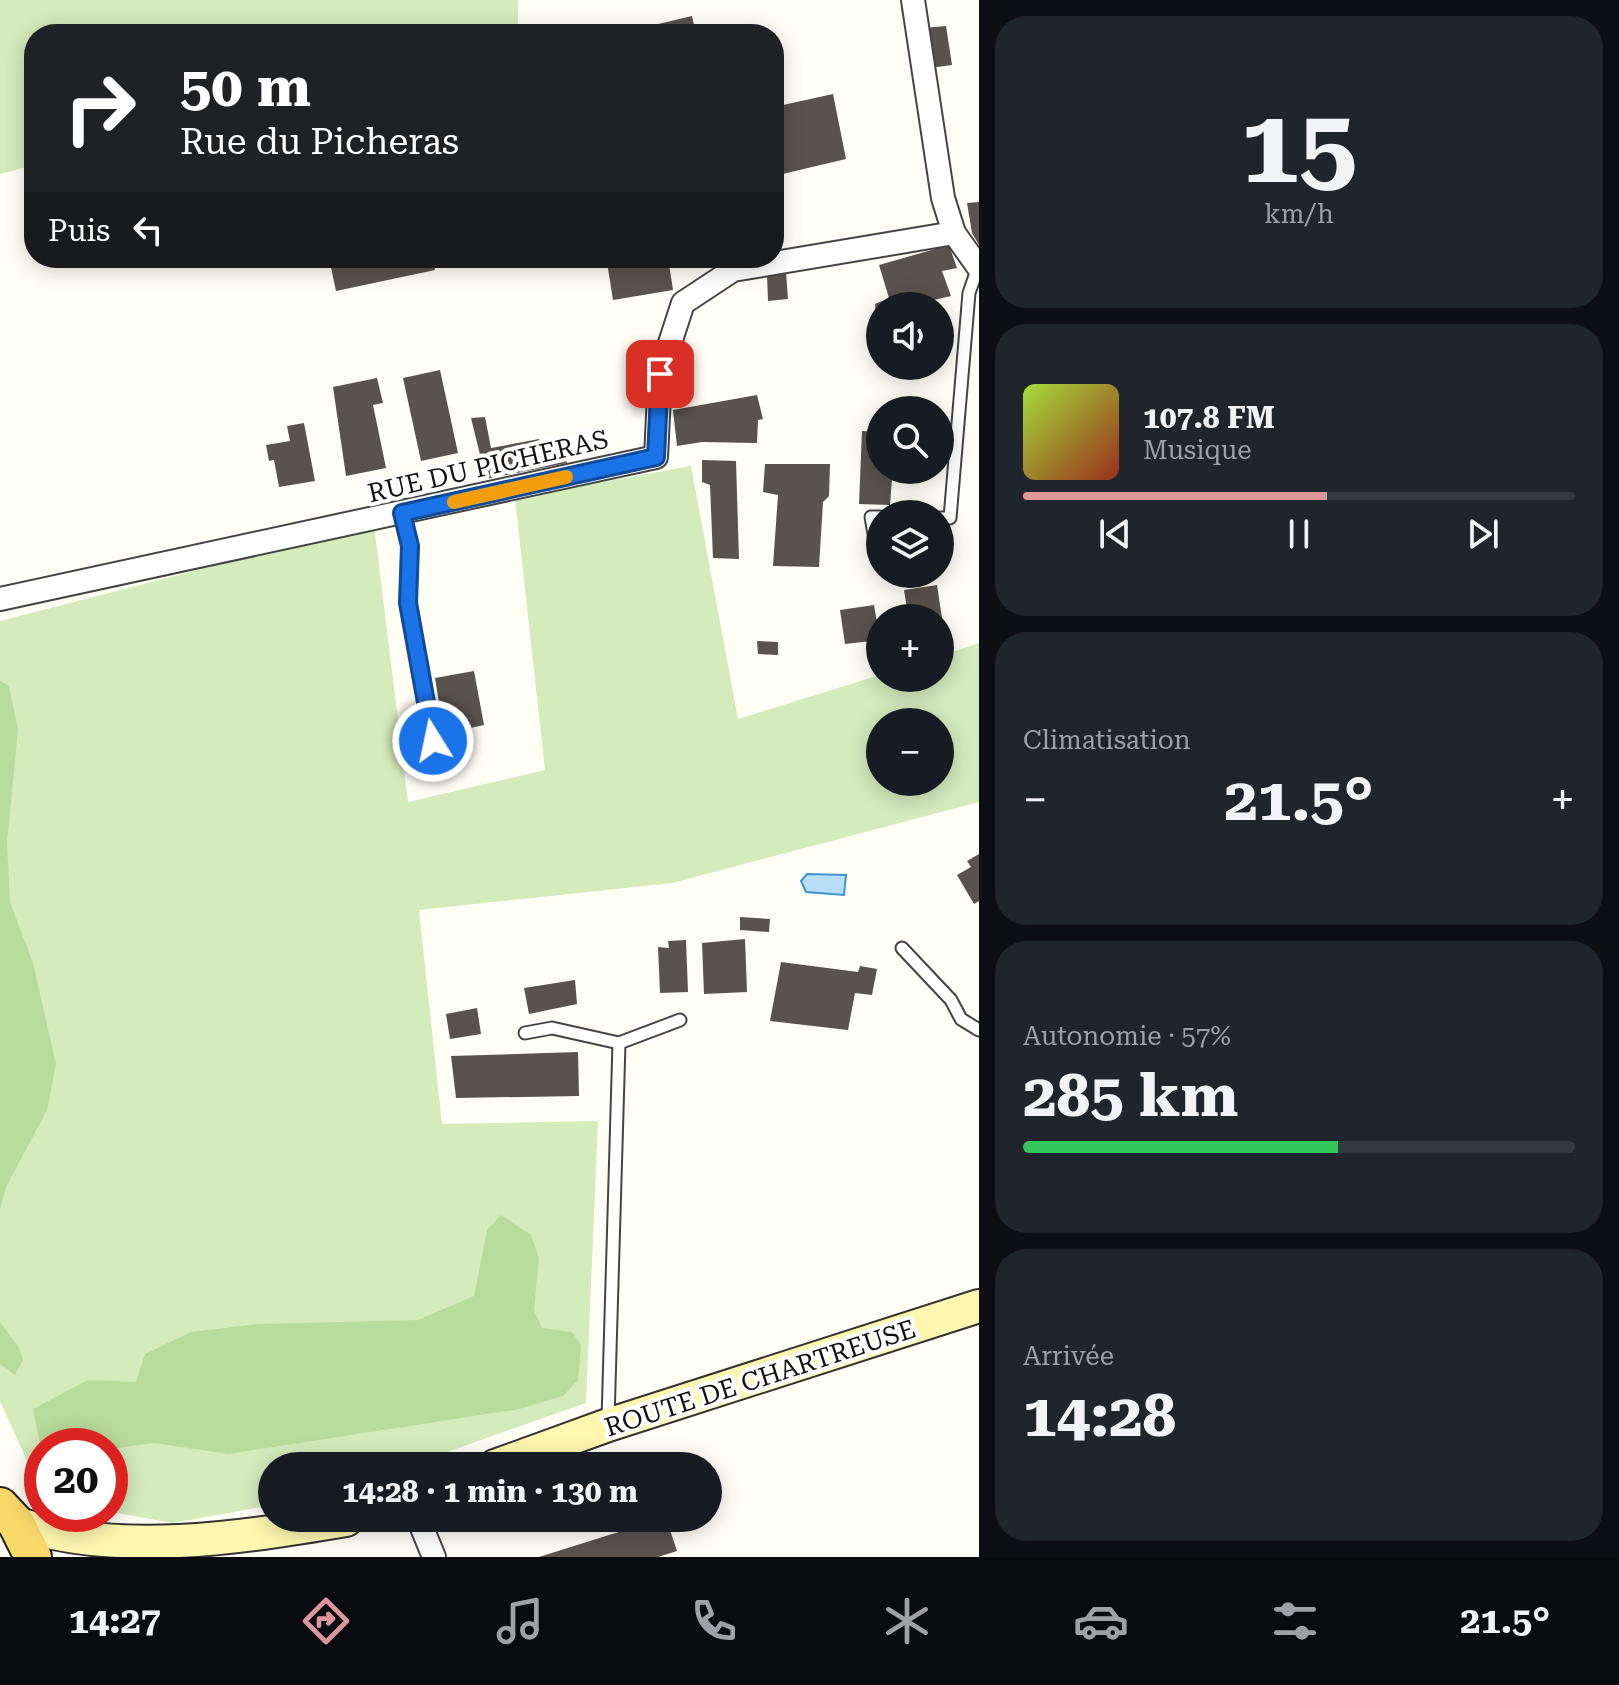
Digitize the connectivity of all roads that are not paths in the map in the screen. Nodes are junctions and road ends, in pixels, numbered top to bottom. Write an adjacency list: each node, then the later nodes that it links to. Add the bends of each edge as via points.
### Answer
1 (913, 0): 2 (street, via 943,198)
2 (954, 233): 3 (street, RUE DU PICHERAS); 5 (street)
3 (784, 261)
4 (745, 268): 7 (street, RUE DU PICHERAS, via 733,270 683,303 660,374 656,457)
5 (978, 268): 6 (lane, via 969,293)
6 (952, 500)
7 (402, 513): 8 (street, RUE DU PICHERAS); 9 (lane, via 410,546 408,603)
8 (0, 599)
9 (433, 741)
10 (902, 948): 12 (lane, via 951,1000 961,1019)
11 (680, 1020): 14 (lane)
12 (979, 1030)
13 (525, 1033): 14 (lane, via 552,1028)
14 (619, 1043): 16 (lane)
15 (979, 1306): 16 (main road, ROUTE DE CHARTREUSE)
16 (608, 1425): 17 (main road, ROUTE DE CHARTREUSE)
17 (534, 1452)
18 (8, 1514): 19 (main road, via 60,1541 116,1547 198,1543); 22 (main road)
19 (267, 1532)
20 (324, 1532): 23 (main road)
21 (424, 1532): 24 (street)
22 (33, 1557)
23 (262, 1557)
24 (434, 1557)

